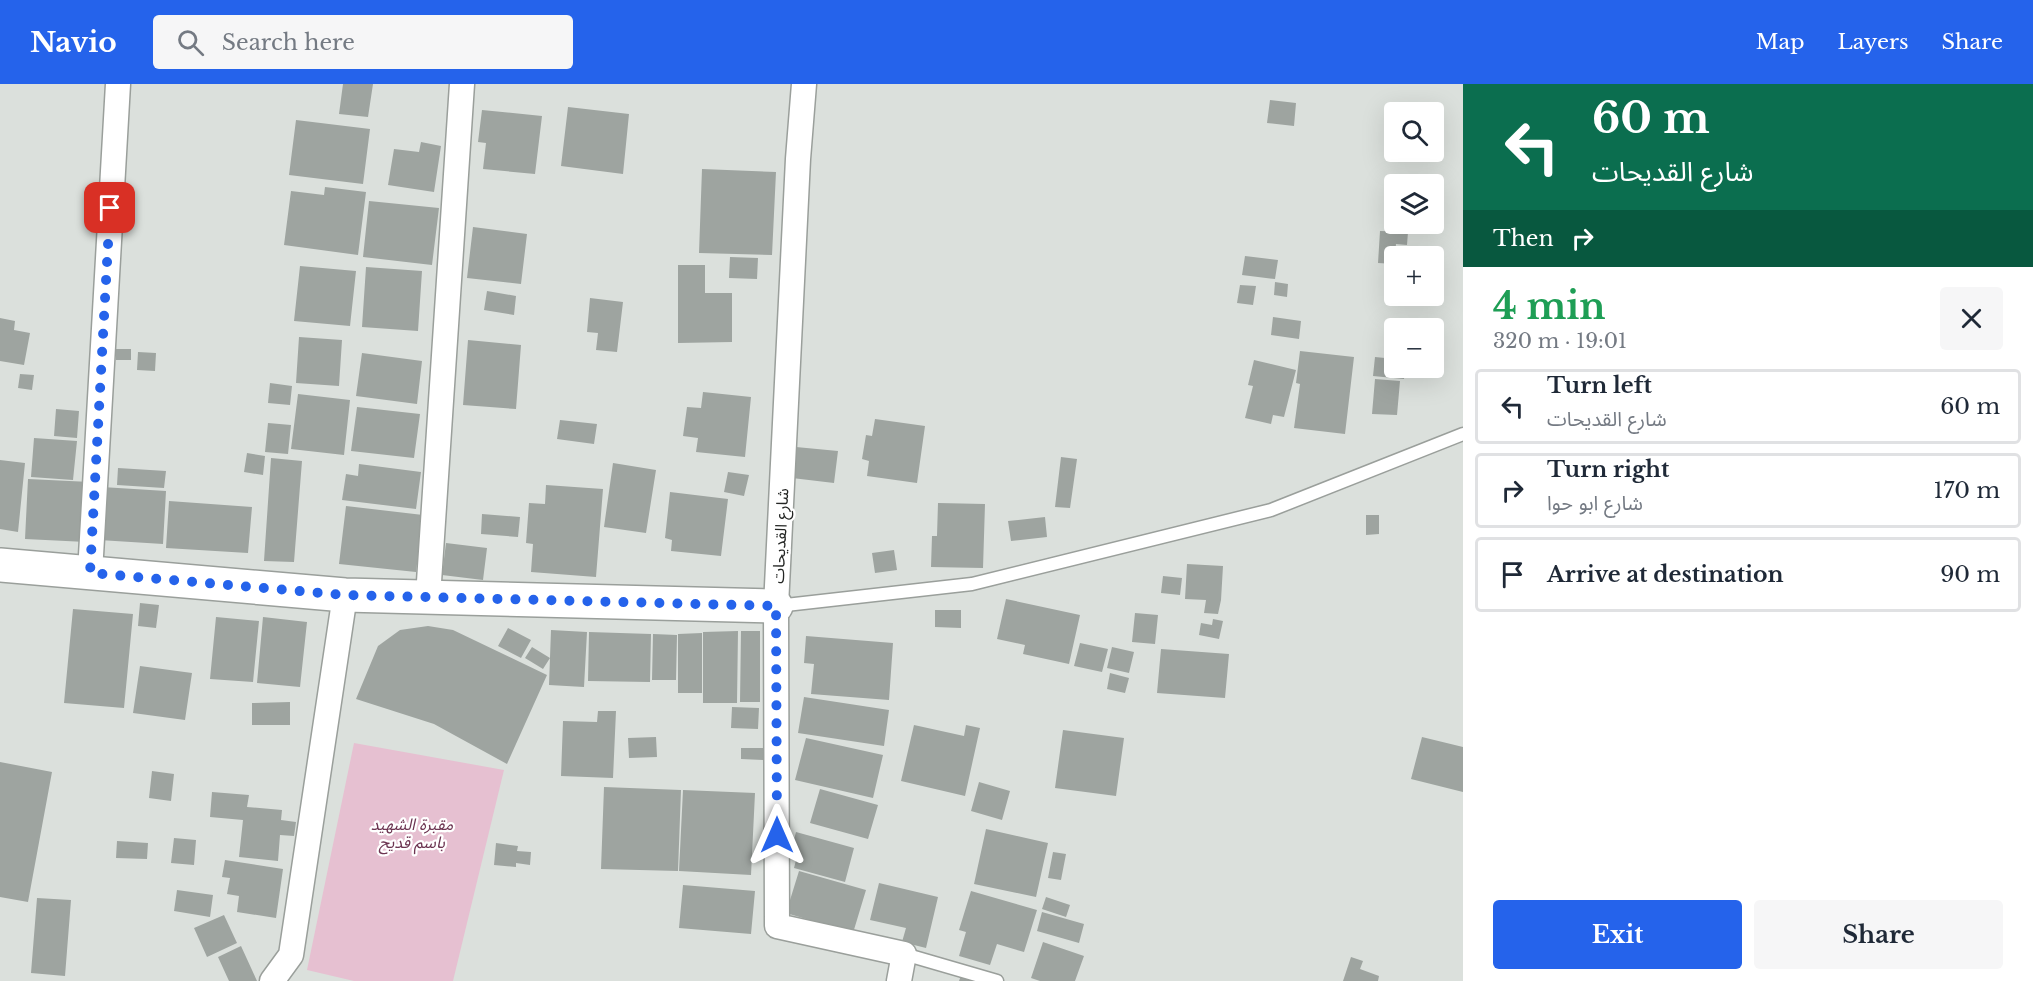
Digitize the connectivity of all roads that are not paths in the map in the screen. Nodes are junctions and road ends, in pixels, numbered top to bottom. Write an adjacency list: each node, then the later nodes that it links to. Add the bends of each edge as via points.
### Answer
1 (118, 84): 6 (street)
2 (462, 84): 8 (street)
3 (804, 84): 9 (street, شارع القديحات)
4 (1463, 434): 9 (lane, via 1271,510 972,584)
5 (0, 565): 6 (street, شارع القديحات)
6 (90, 573): 7 (street, شارع القديحات)
7 (345, 595): 8 (street, شارع القديحات); 11 (street)
8 (428, 597): 9 (street, شارع القديحات)
9 (776, 606): 10 (street, via 777,926)
10 (904, 954): 14 (street); 15 (lane)
11 (291, 955): 12 (street); 13 (lane)
12 (272, 981)
13 (289, 981)
14 (899, 981)
15 (997, 981)

